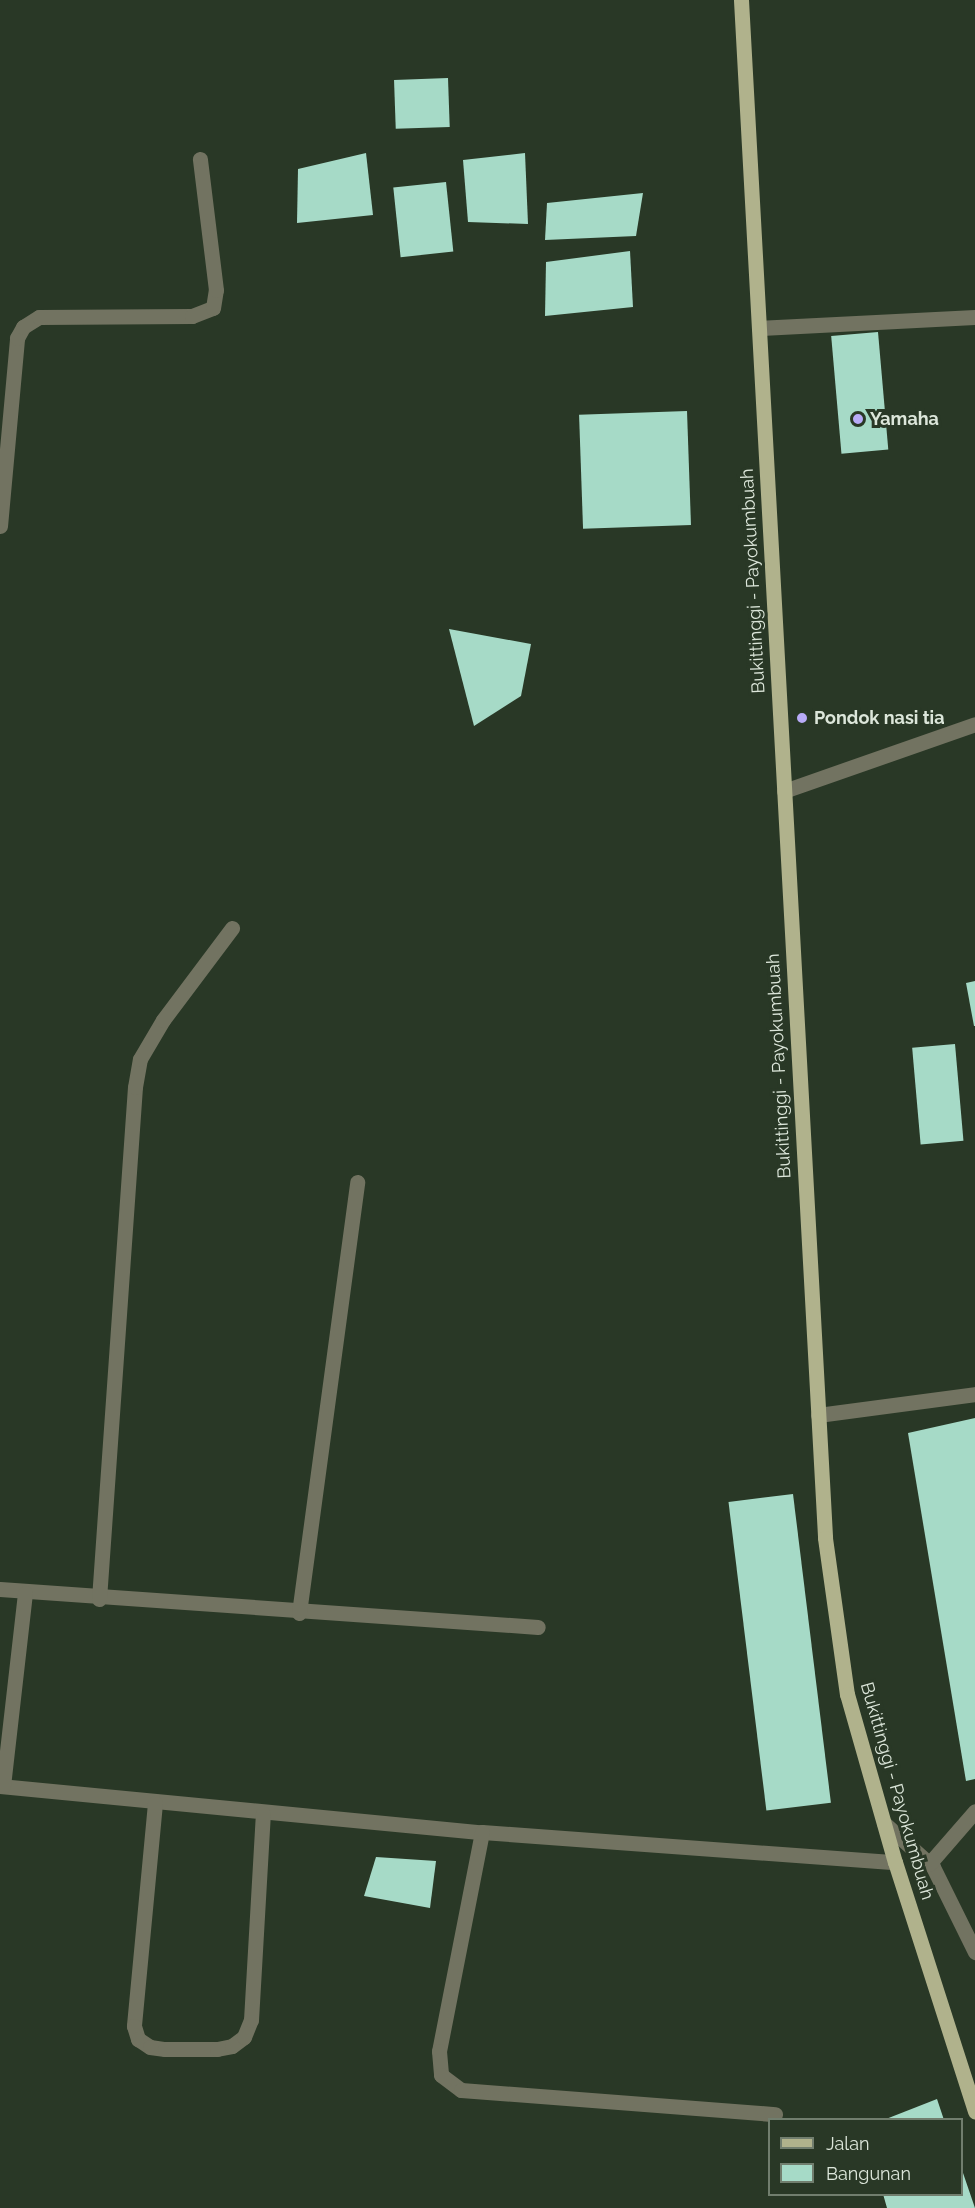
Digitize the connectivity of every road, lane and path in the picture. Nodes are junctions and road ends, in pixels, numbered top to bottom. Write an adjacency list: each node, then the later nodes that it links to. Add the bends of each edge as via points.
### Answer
1 (741, 0): 4 (main road, Bukittinggi - Payokumbuah)
2 (200, 159): 5 (street, via 216,290 213,308 192,316 39,317 23,327 17,338)
3 (975, 317): 4 (street)
4 (759, 328): 7 (main road, Bukittinggi - Payokumbuah)
5 (0, 526)
6 (975, 724): 7 (street)
7 (784, 791): 11 (main road, Bukittinggi - Payokumbuah)
8 (232, 928): 14 (street, via 163,1020 138,1068)
9 (357, 1182): 15 (street)
10 (975, 1394): 11 (street)
11 (818, 1415): 21 (main road, Bukittinggi - Payokumbuah, via 825,1538 847,1694)
12 (0, 1589): 13 (street)
13 (25, 1593): 14 (street); 17 (street)
14 (99, 1599): 15 (street)
15 (300, 1613): 16 (street)
16 (538, 1627)
17 (2, 1786): 18 (street)
18 (155, 1803): 20 (street); 20 (street, via 134,2026 138,2039 150,2047 165,2049 217,2049 232,2046 244,2037 251,2020)
19 (975, 1811): 24 (street)
20 (263, 1813): 22 (street)
21 (884, 1823): 23 (main road, Bukittinggi - Payokumbuah); 24 (street)
22 (482, 1832): 23 (street); 27 (street, via 439,2051 441,2075 461,2090)
23 (895, 1862): 26 (main road, Bukittinggi - Payokumbuah)
24 (929, 1864): 25 (street, via 946,1887)
25 (975, 1952)
26 (975, 2111)
27 (775, 2114)

